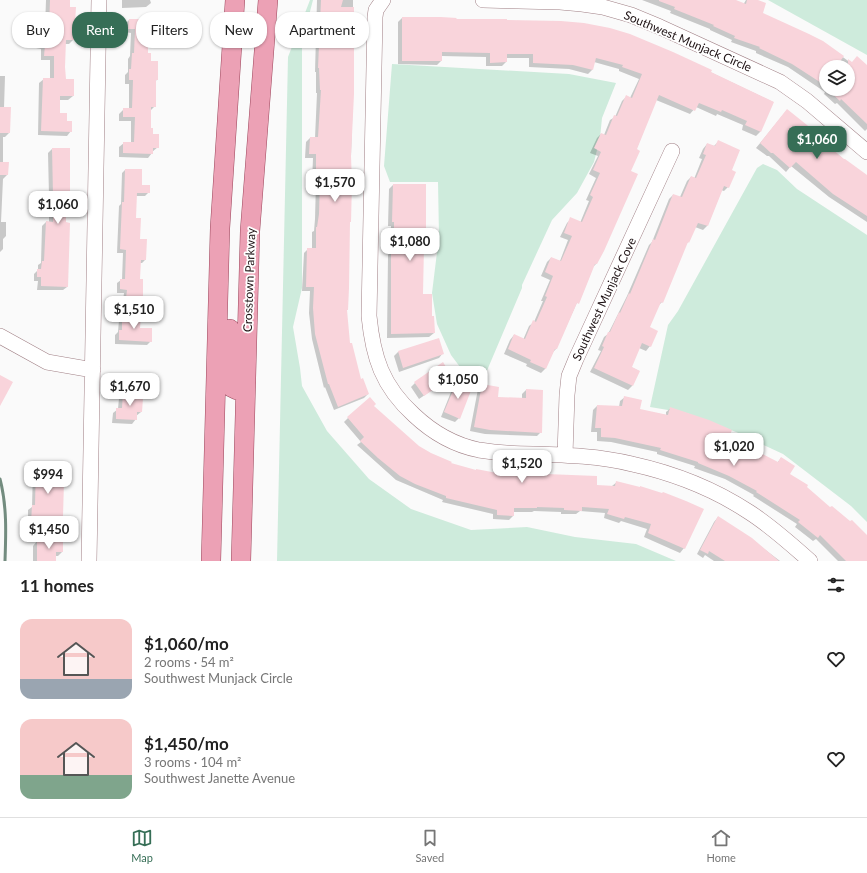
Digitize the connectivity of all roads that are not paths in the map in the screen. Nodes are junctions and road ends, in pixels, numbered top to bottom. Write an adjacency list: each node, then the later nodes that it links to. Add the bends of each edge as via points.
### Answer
1 (99, 0): 10 (street)
2 (235, 0): 8 (main road)
3 (268, 0): 11 (main road, Crosstown Parkway, via 250,231)
4 (382, 0): 12 (street, via 375,17 369,316 377,362 388,385 403,405 445,438 478,450)
5 (483, 0): 7 (street, Southwest Munjack Circle, via 582,4 631,15 780,82 819,110)
6 (672, 151): 12 (street, Southwest Munjack Cove, via 569,376)
7 (867, 152)
8 (219, 255): 11 (main road, via 228,286 230,308 230,383 237,390 242,389); 14 (main road)
9 (0, 336): 10 (street, via 47,362)
10 (93, 370): 13 (street)
11 (246, 383): 15 (main road, Crosstown Parkway)
12 (565, 455): 16 (street, via 631,463 688,481 749,512)
13 (89, 561)
14 (210, 561)
15 (241, 561)
16 (810, 561)

